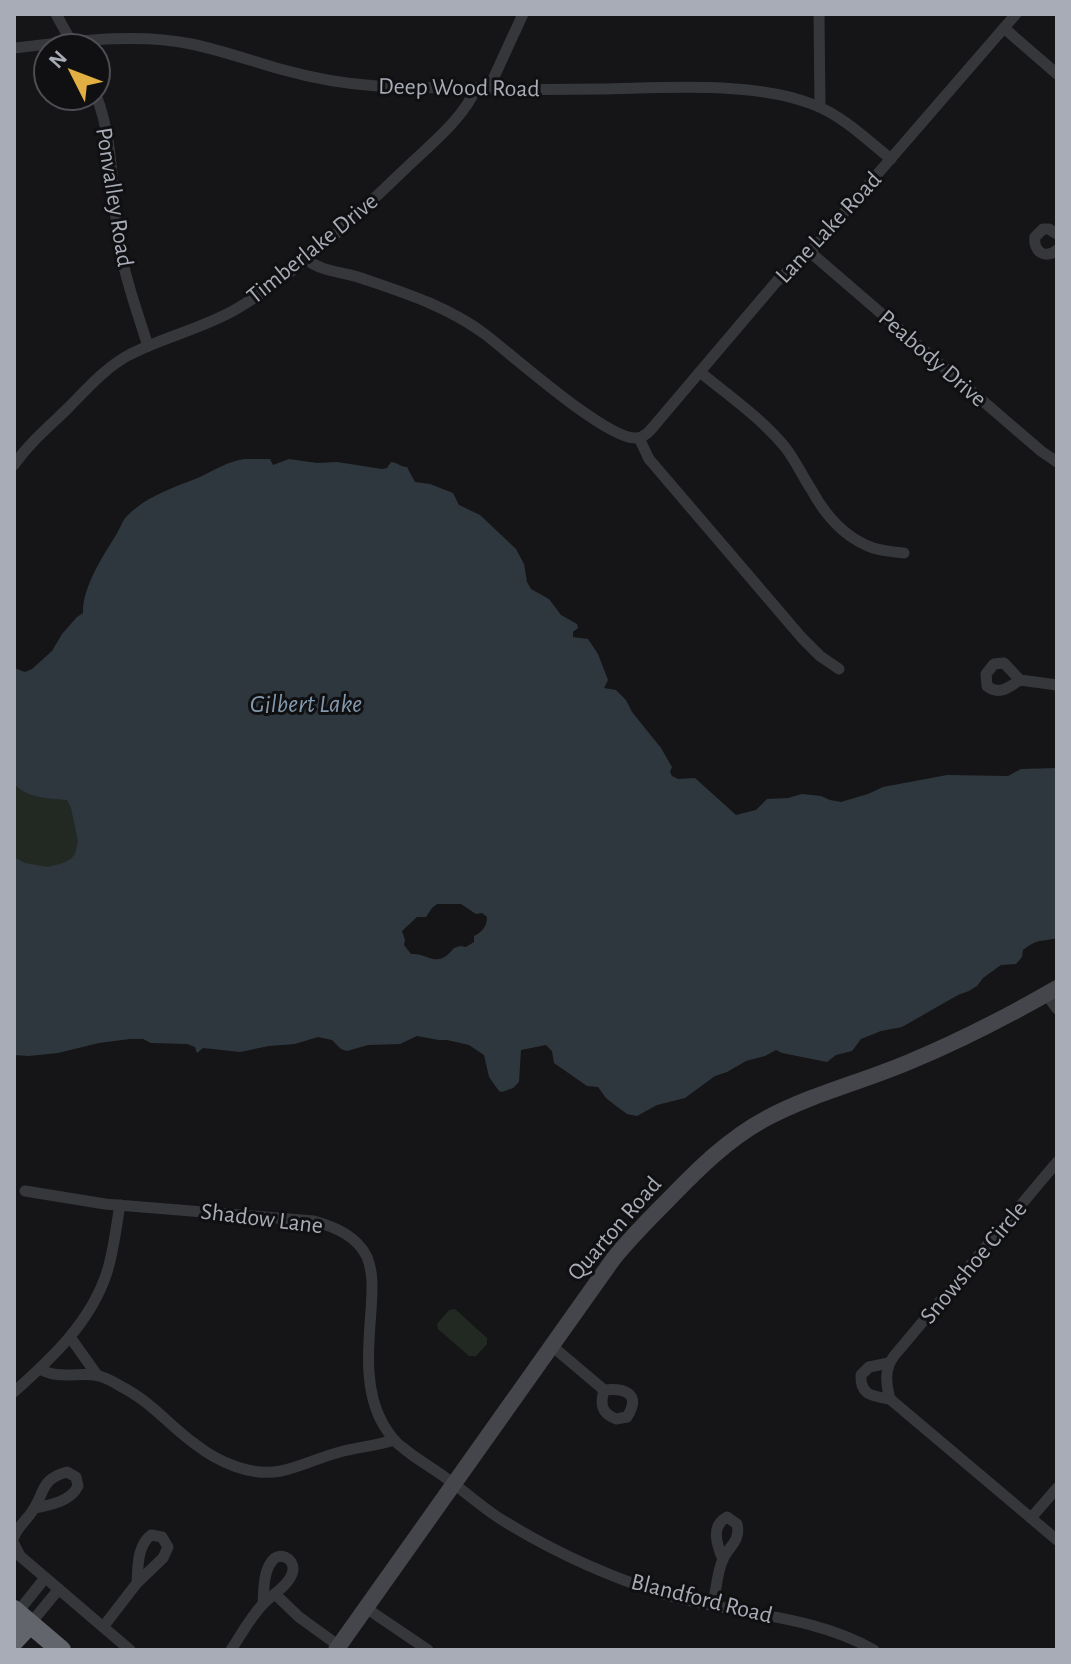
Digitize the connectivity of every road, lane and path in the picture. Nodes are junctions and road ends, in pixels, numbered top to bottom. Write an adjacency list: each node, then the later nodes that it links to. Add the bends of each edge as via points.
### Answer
1 (56, 14): 6 (street)
2 (523, 14): 10 (street)
3 (819, 14): 11 (street)
4 (1016, 14): 5 (street, Lane Lake Road)
5 (1004, 28): 8 (street); 13 (street, Lane Lake Road)
6 (65, 32)
7 (112, 41): 9 (street, Deep Wood Road, via 180,42 330,81)
8 (1057, 74)
9 (476, 88): 10 (street, Deep Wood Road); 17 (street, Timberlake Drive, via 432,143)
10 (489, 88): 11 (street, Deep Wood Road, via 715,88 779,95)
11 (820, 107): 13 (street, Deep Wood Road)
12 (101, 112): 18 (street, Ponvalley Road, via 120,250)
13 (891, 159): 16 (street, Lane Lake Road)
14 (1057, 234): 15 (street, via 1043,229 1034,242 1044,254)
15 (1057, 250)
16 (810, 252): 19 (street, Lane Lake Road, via 777,281); 21 (street, Peabody Drive)
17 (306, 259): 18 (street, Timberlake Drive, via 224,316); 20 (street, via 454,314 608,429)
18 (148, 346): 22 (street, Timberlake Drive, via 105,372)
19 (700, 372): 20 (street, Lane Lake Road); 23 (street, via 784,446 837,525 865,545)
20 (639, 438): 24 (street, via 649,459 757,587 812,648)
21 (1057, 462)
22 (14, 465)
23 (904, 553)
24 (839, 669)
25 (1020, 680): 26 (street)
26 (1057, 685)
27 (1051, 991): 28 (street); 33 (street, Quarton Road, via 949,1044 785,1109 738,1136 627,1242)
28 (1057, 1009)
29 (1057, 1162): 34 (street, Snowshoe Circle)
30 (25, 1191): 31 (street, Shadow Lane)
31 (120, 1205): 32 (street, via 105,1279); 40 (street, Shadow Lane, via 314,1221 350,1237 370,1266 370,1379 378,1415)
32 (70, 1337): 35 (street); 36 (street)
33 (552, 1346): 37 (street); 41 (street, Quarton Road)
34 (889, 1363): 39 (street); 39 (street, Snowshoe Circle, via 869,1367 861,1379 868,1393)
35 (40, 1369): 36 (street, via 53,1376); 38 (street)
36 (97, 1375): 40 (street, via 135,1394 208,1454 254,1472 281,1471)
37 (604, 1390)
38 (14, 1392)
39 (890, 1399): 44 (street, Snowshoe Circle)
40 (394, 1440): 41 (street, Shadow Lane)
41 (454, 1484): 54 (street, Blandford Road, via 497,1517 580,1562); 55 (street, Quarton Road)
42 (1057, 1488): 44 (street)
43 (35, 1508): 45 (street)
44 (1031, 1518): 46 (street, Snowshoe Circle)
45 (14, 1537)
46 (1057, 1540)
47 (14, 1544): 49 (street)
48 (723, 1560): 54 (street)
49 (45, 1578): 51 (street); 56 (street)
50 (137, 1583): 57 (street)
51 (59, 1589): 56 (street); 57 (street)
52 (275, 1594): 53 (street); 53 (street, via 293,1571 291,1561 282,1556 270,1562); 59 (street)
53 (263, 1604): 62 (street)
54 (713, 1605): 64 (street, Blandford Road, via 815,1626)
55 (366, 1608): 59 (street, Quarton Road); 63 (street)
56 (20, 1616): 58 (highway); 60 (highway)
57 (103, 1627): 61 (street)
58 (14, 1641)
59 (338, 1648)
60 (61, 1650)
61 (130, 1650)
62 (231, 1650)
63 (428, 1650)
64 (874, 1650)

